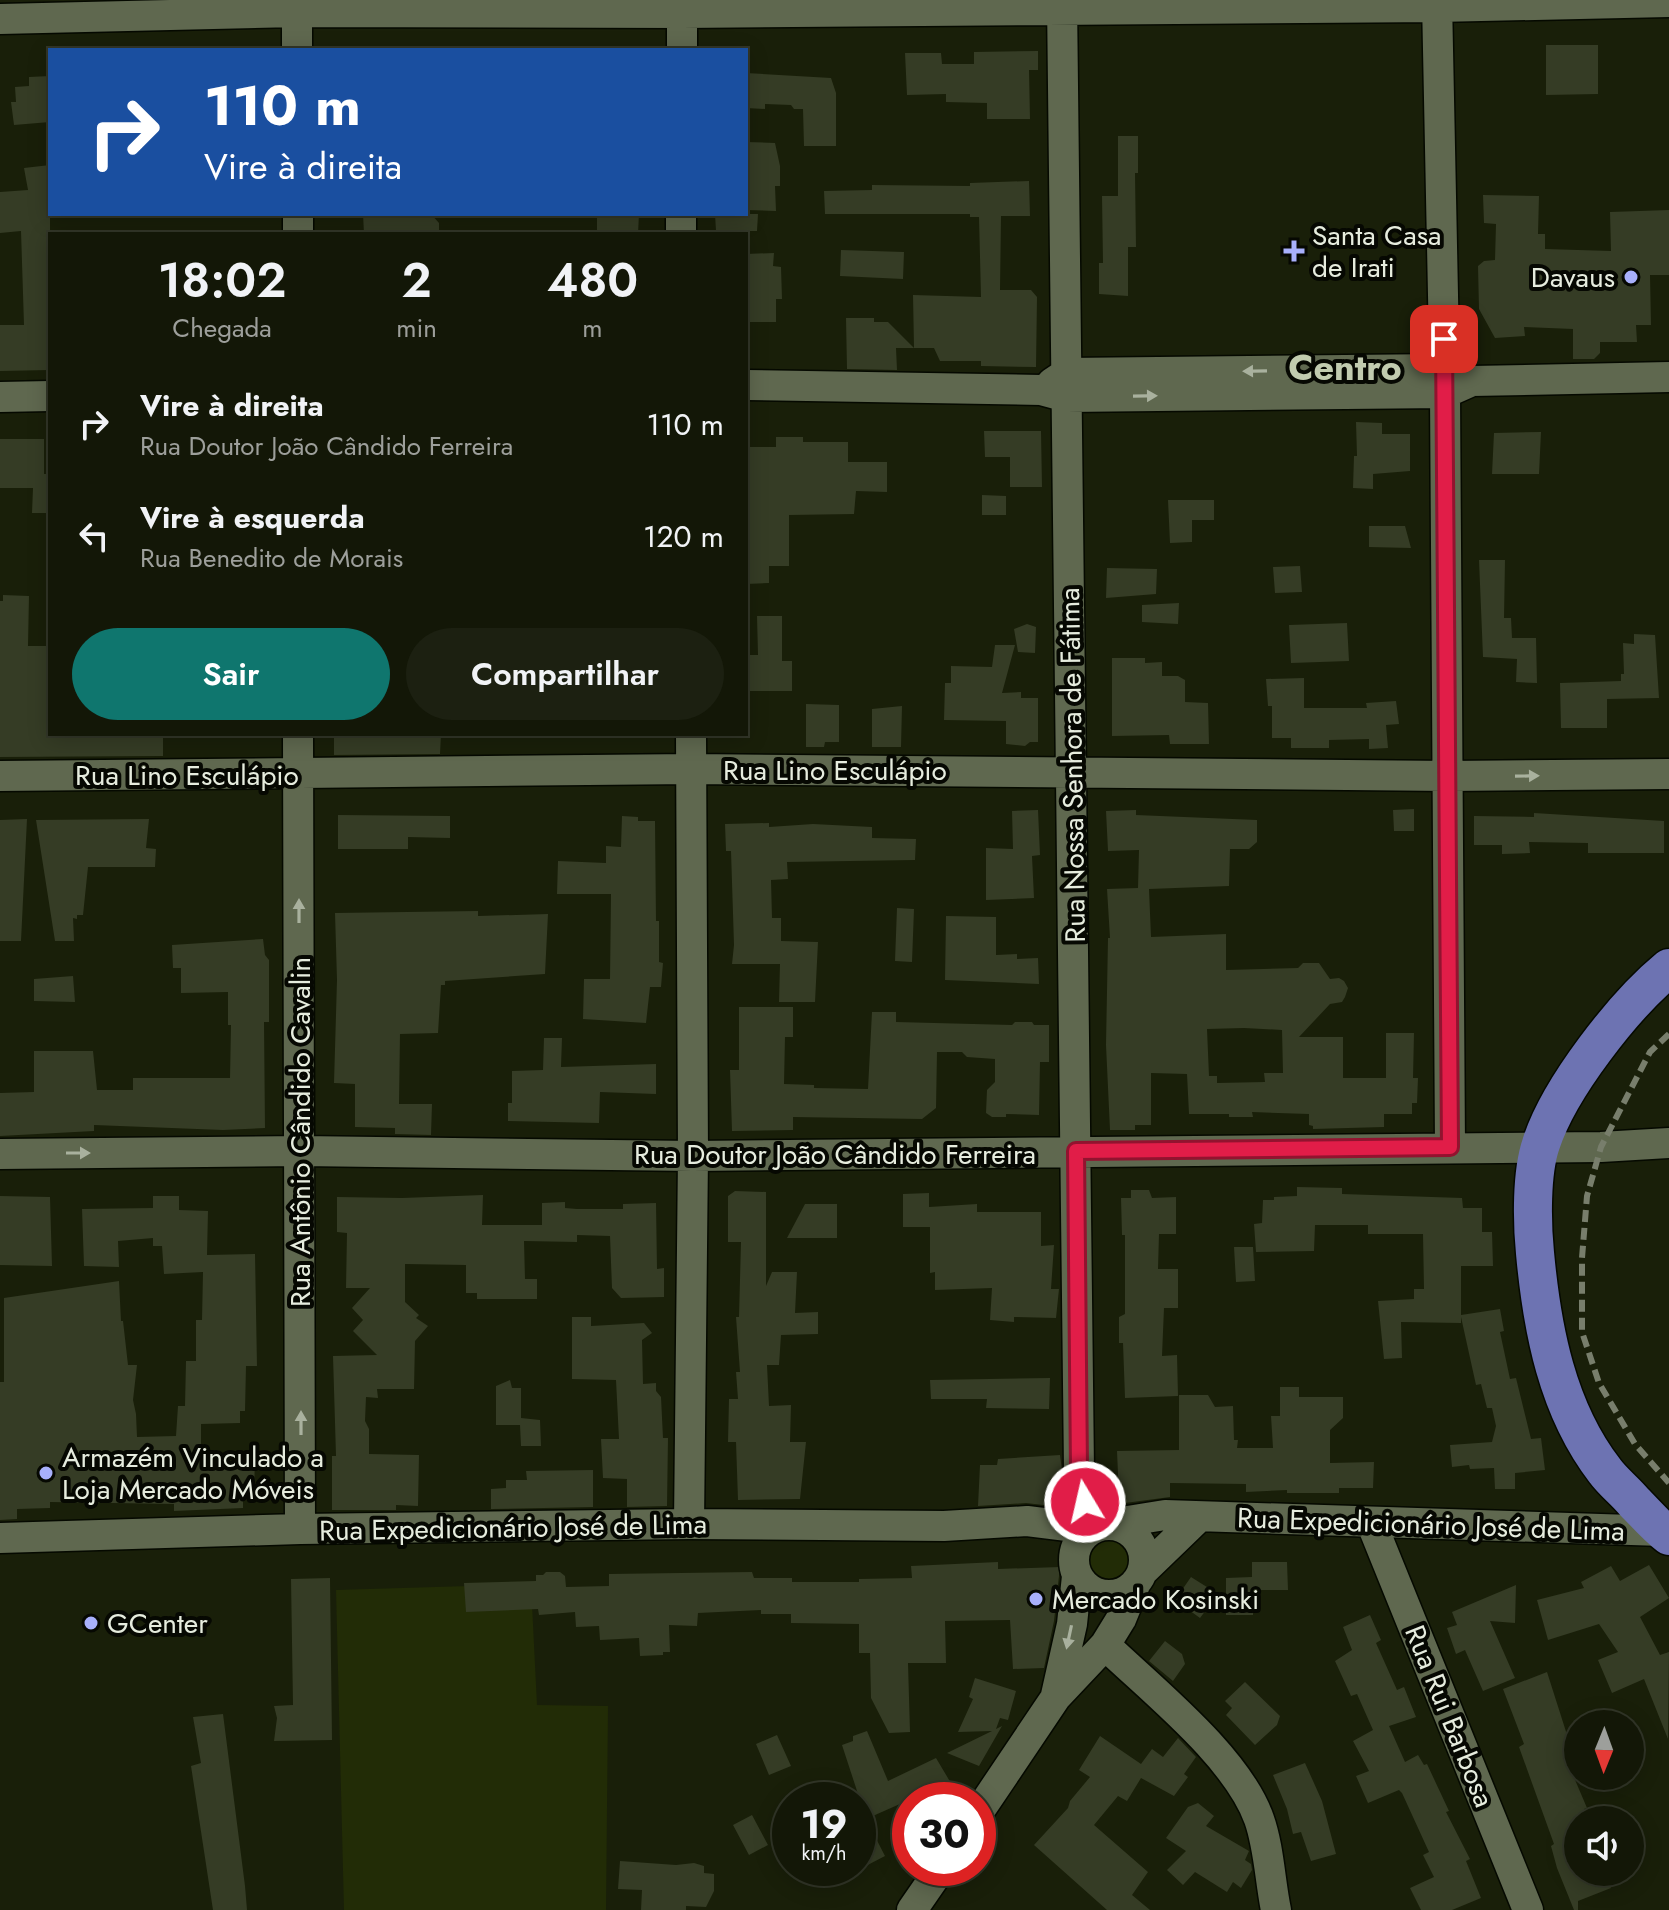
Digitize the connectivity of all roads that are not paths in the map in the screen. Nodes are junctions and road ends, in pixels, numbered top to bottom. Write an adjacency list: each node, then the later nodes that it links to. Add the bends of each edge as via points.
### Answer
1 (1669, 2): 2 (street)
2 (1437, 4): 3 (street); 11 (street)
3 (1062, 5): 5 (street); 13 (street, Rua Nossa Senhora de Fátima)
4 (297, 6): 5 (street); 6 (street); 8 (street)
5 (682, 7): 9 (street)
6 (82, 9): 7 (street)
7 (0, 19)
8 (297, 48)
9 (682, 48)
10 (1669, 377): 11 (street)
11 (1454, 381): 13 (street); 23 (street)
12 (748, 385): 13 (street)
13 (1059, 387): 19 (street, Rua Nossa Senhora de Fátima)
14 (48, 396): 15 (street)
15 (0, 397)
16 (298, 736): 20 (street, Rua Antônio Cândido Cavalin)
17 (691, 736): 18 (street)
18 (693, 769): 19 (street, Rua Lino Esculápio); 20 (street, Rua Lino Esculápio); 31 (street)
19 (1072, 771): 23 (street, Rua Lino Esculápio); 29 (street, Rua Nossa Senhora de Fátima)
20 (298, 774): 22 (street, Rua Lino Esculápio); 28 (street, Rua Antônio Cândido Cavalin, one-way to 20)
21 (1669, 774): 23 (street, Rua Lino Esculápio, one-way to 21)
22 (0, 776)
23 (1449, 776): 27 (street)
24 (1669, 968): 26 (main road, via 1645,987 1599,1046 1559,1103)
25 (1669, 1143): 26 (street, Rua Doutor João Cândido Ferreira)
26 (1540, 1146): 27 (street, Rua Doutor João Cândido Ferreira); 36 (main road, via 1532,1217 1538,1282 1564,1399 1605,1471)
27 (1450, 1147): 29 (street, Rua Doutor João Cândido Ferreira)
28 (301, 1151): 30 (street, Rua Doutor João Cândido Ferreira, one-way to 28); 31 (street, Rua Doutor João Cândido Ferreira); 35 (street, Rua Antônio Cândido Cavalin, one-way to 28)
29 (1076, 1151): 31 (street, Rua Doutor João Cândido Ferreira); 38 (street, Rua Nossa Senhora de Fátima, via 1079,1470)
30 (0, 1154)
31 (693, 1156): 34 (street)
32 (1199, 1517): 33 (street, Rua Expedicionário José de Lima); 38 (street, Rua Expedicionário José de Lima, via 1165,1515); 39 (street, Rua Expedicionário José de Lima)
33 (1371, 1522): 36 (street, Rua Expedicionário José de Lima); 46 (street, Rua Rui Barbosa)
34 (689, 1524): 35 (street, Rua Expedicionário José de Lima); 38 (street, Rua Expedicionário José de Lima, via 944,1526 1027,1521)
35 (300, 1529): 37 (street, Rua Expedicionário José de Lima)
36 (1666, 1533)
37 (0, 1538)
38 (1090, 1542): 39 (street, via 1129,1531 1142,1550); 39 (street, via 1085,1586 1106,1595 1127,1589); 41 (street, one-way to 41)
39 (1139, 1577): 40 (street)
40 (1105, 1645): 41 (street); 45 (street, via 1214,1749 1244,1786 1260,1821)
41 (1056, 1697): 42 (street)
42 (996, 1786)
43 (929, 1886): 44 (street)
44 (912, 1910)
45 (1276, 1910)
46 (1528, 1910)

